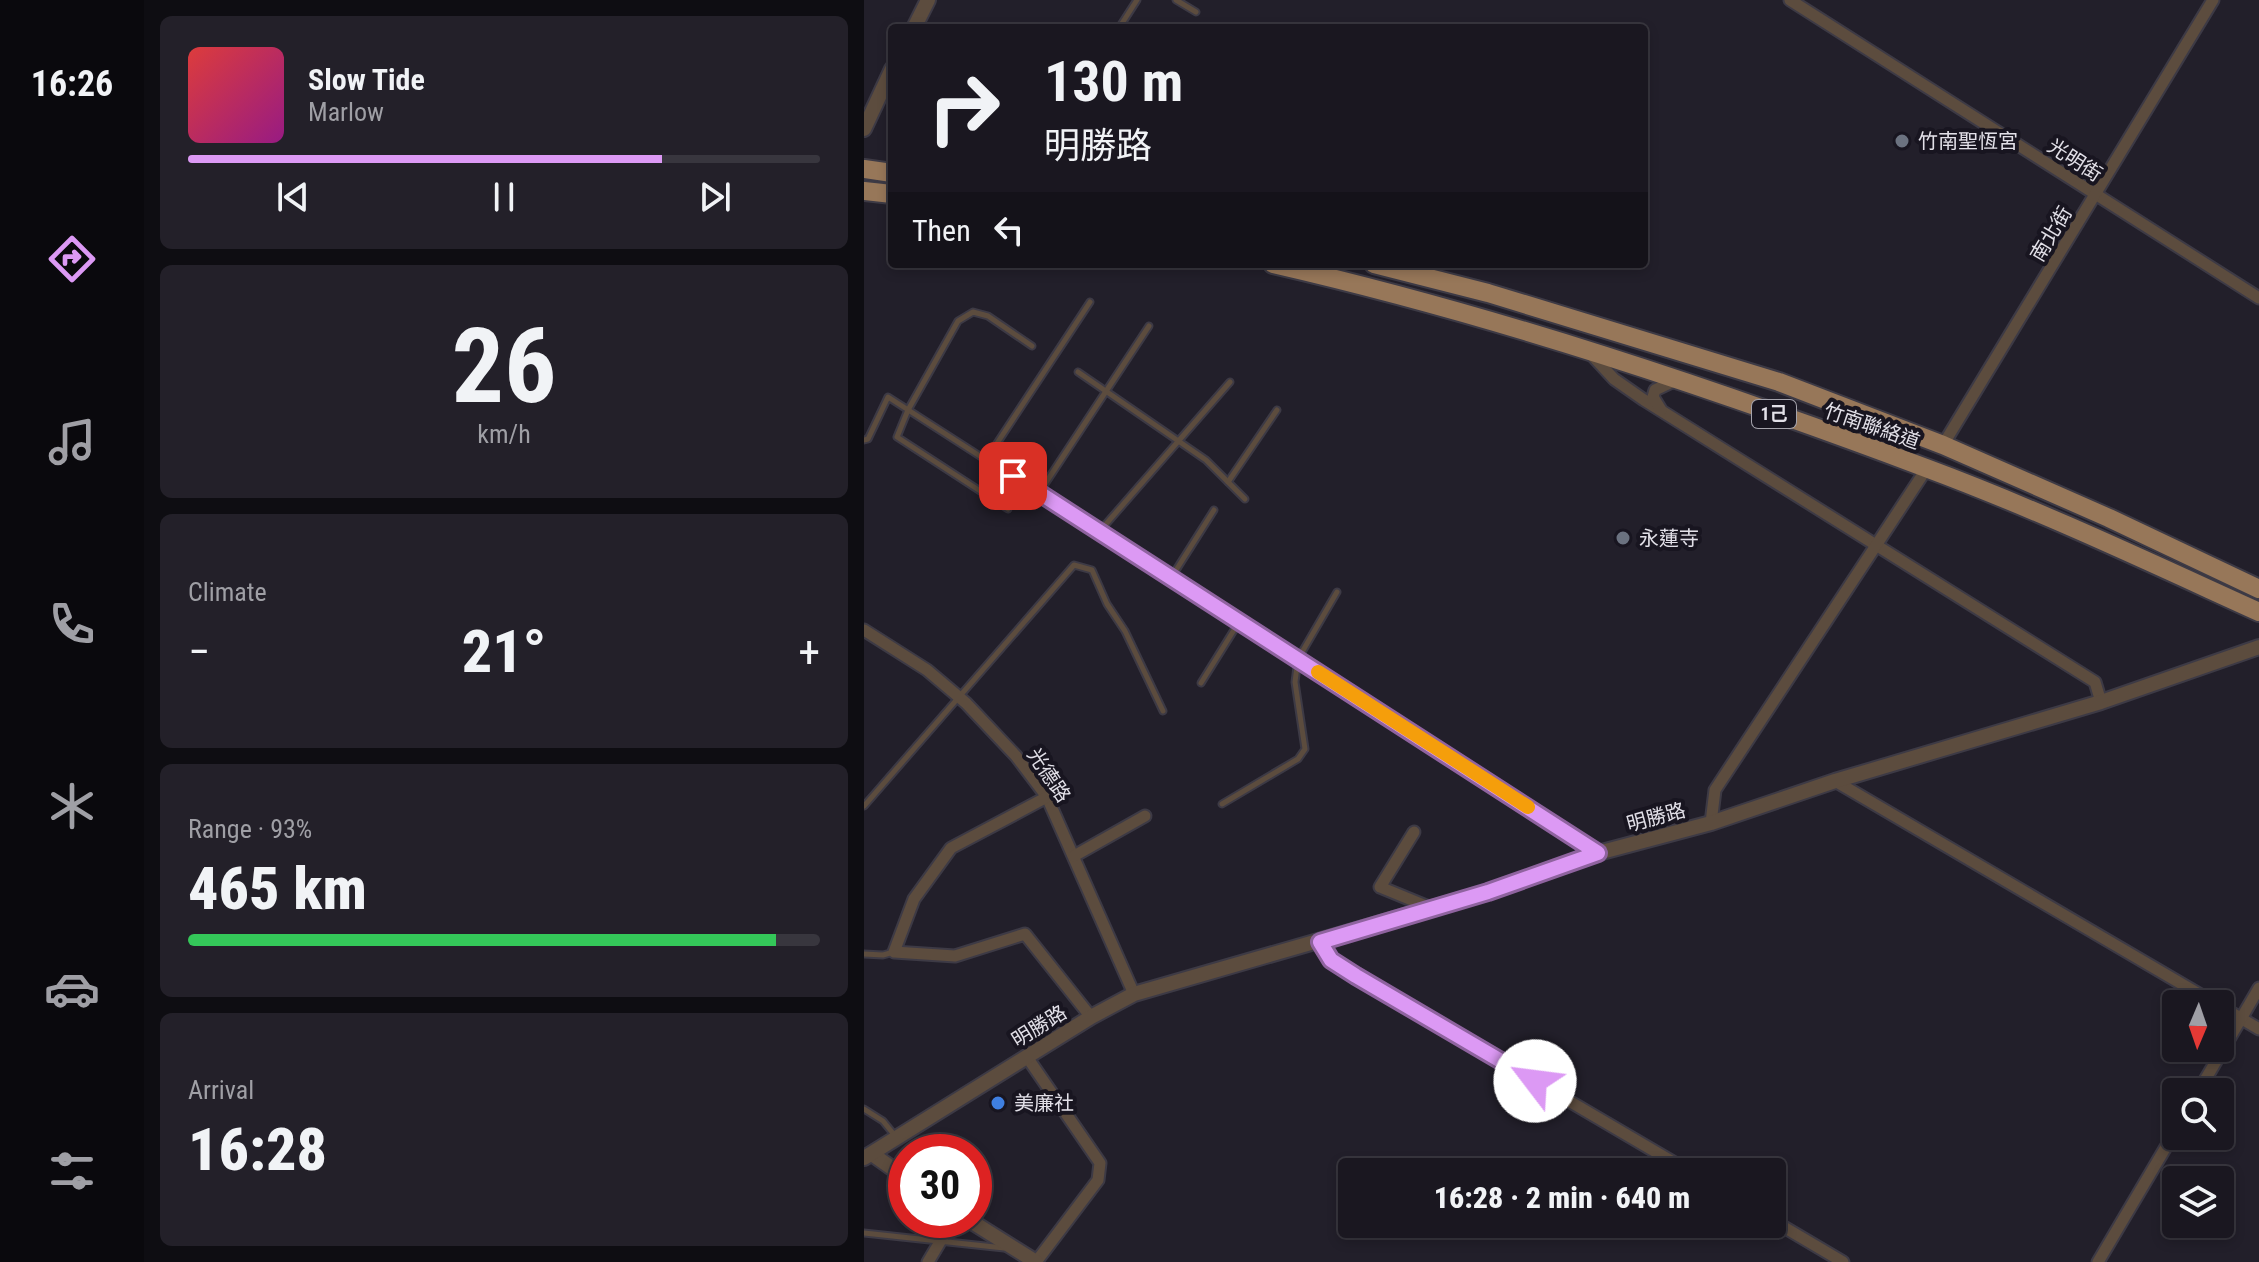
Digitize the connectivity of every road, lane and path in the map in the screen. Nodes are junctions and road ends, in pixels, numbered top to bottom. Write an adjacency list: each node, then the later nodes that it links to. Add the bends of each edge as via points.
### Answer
1 (928, 0): 7 (street)
2 (1137, 0): 8 (lane)
3 (1176, 0): 6 (lane)
4 (1790, 0): 15 (street, 光明街)
5 (2213, 0): 15 (street, 南北街)
6 (1196, 12)
7 (916, 24)
8 (1122, 24)
9 (888, 87): 10 (street)
10 (865, 125)
11 (864, 169): 12 (main road)
12 (888, 172)
13 (864, 191): 14 (main road)
14 (888, 194)
15 (2096, 195): 19 (street, 光明街); 33 (street, 南北街)
16 (1290, 268): 23 (main road, 竹南聯絡道 / 1己, via 1403,294)
17 (1387, 268): 18 (main road, 竹南聯絡道 / 1己)
18 (1407, 274): 33 (main road, 竹南聯絡道 / 1己, via 1779,382)
19 (2259, 298)
20 (1090, 302): 34 (lane)
21 (1149, 326): 27 (lane)
22 (1032, 346): 28 (lane, via 988,316 973,312 958,321)
23 (1589, 352): 25 (main road, 竹南聯絡道 / 1己); 30 (street, via 1614,379)
24 (1078, 372): 27 (lane)
25 (1676, 380): 30 (street, via 1655,390); 35 (main road, 竹南聯絡道 / 1己)
26 (1230, 382): 32 (lane)
27 (1107, 392): 32 (lane); 37 (lane)
28 (908, 410): 31 (lane, via 888,397); 34 (lane); 39 (lane, via 897,437)
29 (1277, 410): 36 (lane)
30 (1661, 410): 42 (street)
31 (864, 440)
32 (1180, 442): 36 (lane); 41 (lane)
33 (1943, 445): 44 (main road, 竹南聯絡道 / 1己)
34 (986, 460): 37 (lane)
35 (1927, 468): 42 (street); 46 (main road, 竹南聯絡道 / 1己)
36 (1228, 482): 38 (lane)
37 (1039, 493): 41 (lane)
38 (1245, 499)
39 (1008, 509)
40 (1214, 510): 43 (lane)
41 (1099, 532): 43 (lane)
42 (1877, 546): 53 (street, via 2095,682); 60 (street, via 1715,790)
43 (1171, 578): 47 (lane)
44 (2259, 589)
45 (1337, 592): 50 (lane)
46 (2259, 612)
47 (1239, 622): 50 (lane); 51 (lane)
48 (864, 630): 52 (street, 光德路)
49 (2259, 647): 53 (street, 明勝路)
50 (1298, 659): 57 (lane, via 1295,682 1305,749 1298,759); 62 (lane)
51 (1201, 683)
52 (960, 698): 54 (lane, via 1074,565 1092,570); 56 (street, 光德路); 58 (lane)
53 (2101, 702): 55 (street, 明勝路)
54 (1163, 711)
55 (1835, 781): 60 (street, 明勝路); 69 (street)
56 (1047, 797): 63 (street, 光德路); 66 (street, via 951,848 914,899)
57 (1222, 804)
58 (864, 806)
59 (1145, 816): 63 (street)
60 (1711, 823): 62 (street, 明勝路)
61 (1414, 832): 64 (street, via 1380,887)
62 (1598, 853): 64 (street, 明勝路)
63 (1074, 856): 70 (street, 光德路)
64 (1432, 909): 65 (street, 明勝路)
65 (1320, 942): 70 (street, 明勝路); 83 (street, via 1331,960 1356,976)
66 (894, 952): 67 (lane); 72 (street, via 955,956 1025,934)
67 (864, 954)
68 (2259, 988): 73 (street)
69 (2192, 990)
70 (1134, 994): 72 (street, 明勝路)
71 (2234, 1014): 73 (street)
72 (1091, 1017): 75 (street, 明勝路)
73 (2242, 1019): 74 (street); 76 (street)
74 (2259, 1029)
75 (1027, 1057): 79 (street, 明勝路); 91 (street, via 1100,1163 1098,1180)
76 (2206, 1078)
77 (864, 1109): 78 (lane)
78 (893, 1134)
79 (902, 1134)
80 (888, 1143): 82 (street, 明勝路)
81 (2164, 1150): 93 (street)
82 (868, 1156): 84 (street)
83 (1666, 1158)
84 (888, 1168)
85 (1786, 1228): 92 (street)
86 (864, 1233): 88 (lane)
87 (992, 1234): 89 (street)
88 (941, 1239): 89 (lane); 90 (street)
89 (1017, 1250): 91 (street)
90 (928, 1262)
91 (1036, 1262)
92 (1843, 1262)
93 (2098, 1262)

